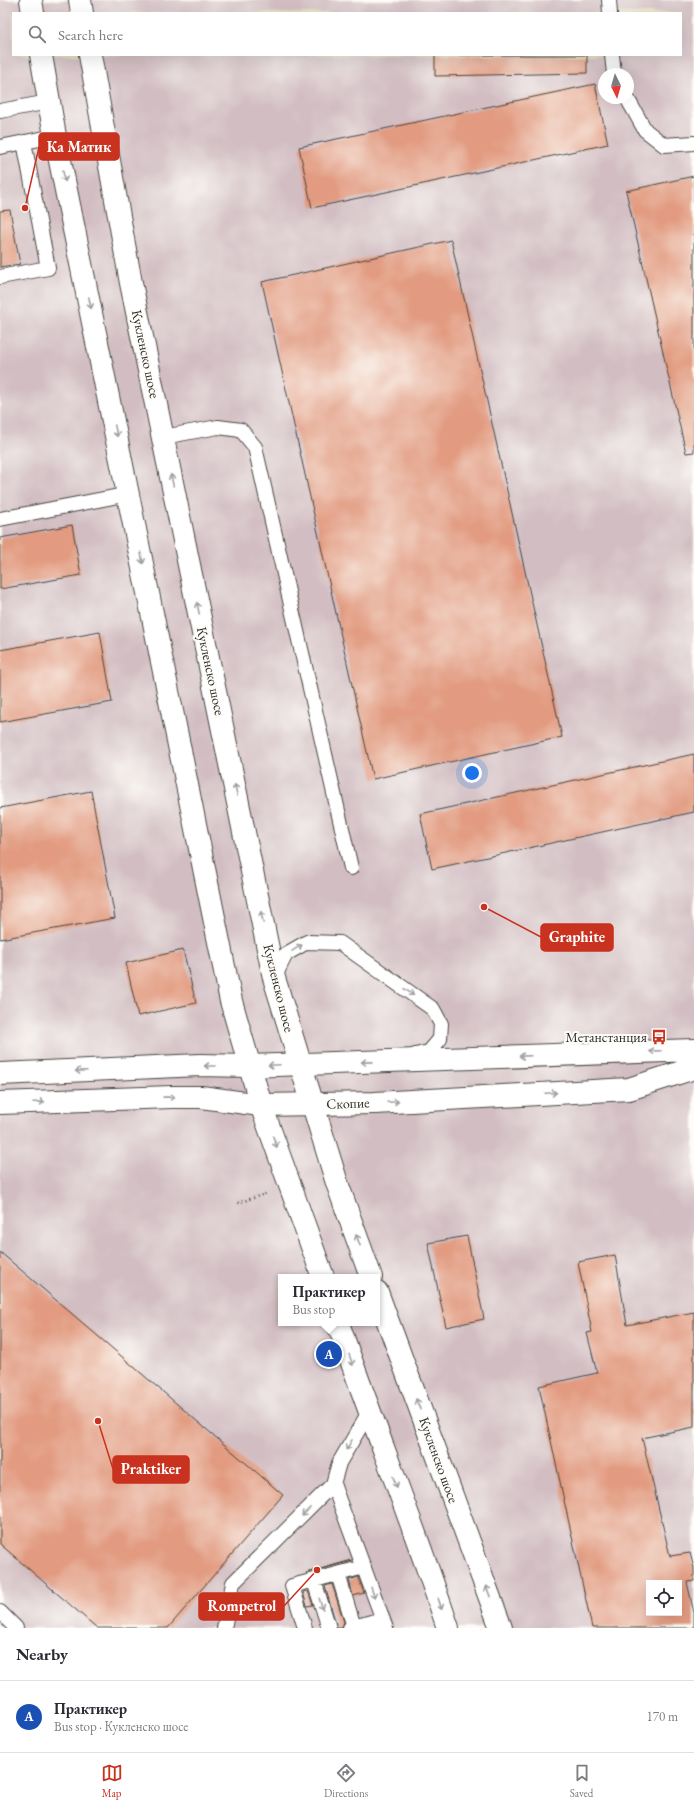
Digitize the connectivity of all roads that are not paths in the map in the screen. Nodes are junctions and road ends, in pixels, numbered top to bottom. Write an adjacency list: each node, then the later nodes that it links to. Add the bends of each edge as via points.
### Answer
1 (31, 0): 4 (main road)
2 (80, 0): 5 (main road)
3 (609, 0): 6 (lane)
4 (33, 12)
5 (82, 12)
6 (610, 12)
7 (41, 56): 11 (main road)
8 (90, 56): 19 (main road, Кукленско шосе, via 131,283)
9 (612, 56): 10 (lane)
10 (613, 68)
11 (49, 102): 13 (lane); 14 (main road)
12 (630, 104): 16 (lane, via 645,130 664,146)
13 (0, 111)
14 (55, 136): 15 (lane); 20 (main road, one-way to 20)
15 (24, 142): 17 (lane); 18 (lane, via 48,268)
16 (694, 143)
17 (0, 147)
18 (0, 277)
19 (163, 437): 22 (lane, via 218,427 241,430 255,447); 23 (main road, Кукленско шосе, one-way to 19)
20 (129, 494): 21 (lane); 27 (main road, one-way to 27, via 224,969)
21 (0, 519)
22 (351, 868)
23 (274, 978): 25 (lane, one-way to 25, via 286,954 307,942 340,943 433,1009 442,1024 440,1039 429,1052); 26 (main road, Кукленско шосе)
24 (694, 1050): 25 (main road, one-way to 25)
25 (388, 1062): 26 (main road, one-way to 26)
26 (299, 1064): 27 (main road, one-way to 27); 31 (main road, Кукленско шосе)
27 (249, 1066): 29 (main road, one-way to 29, via 200,1065); 32 (main road)
28 (694, 1068): 31 (main road, Скопие, one-way to 28, via 629,1089)
29 (0, 1074)
30 (0, 1103): 32 (main road, Скопие, one-way to 32, via 172,1097)
31 (312, 1104): 32 (main road, Скопие); 34 (main road, Кукленско шосе, one-way to 31)
32 (261, 1105): 33 (main road, one-way to 33)
33 (321, 1274)
34 (371, 1274)
35 (380, 1300): 50 (main road, Кукленско шосе, one-way to 35)
36 (339, 1326): 37 (main road, one-way to 37)
37 (369, 1412): 38 (lane, one-way to 38, via 339,1463); 49 (main road, one-way to 49, via 425,1558)
38 (333, 1484): 39 (lane); 45 (lane, one-way to 45, via 233,1583)
39 (364, 1567): 40 (lane); 43 (lane, one-way to 43)
40 (338, 1574): 41 (lane); 48 (lane)
41 (314, 1581): 46 (lane, via 292,1586); 47 (lane, one-way to 47)
42 (0, 1612): 44 (lane)
43 (384, 1624): 48 (lane)
44 (16, 1628)
45 (224, 1628)
46 (305, 1628)
47 (329, 1628)
48 (352, 1628)
49 (448, 1628)
50 (501, 1628)

